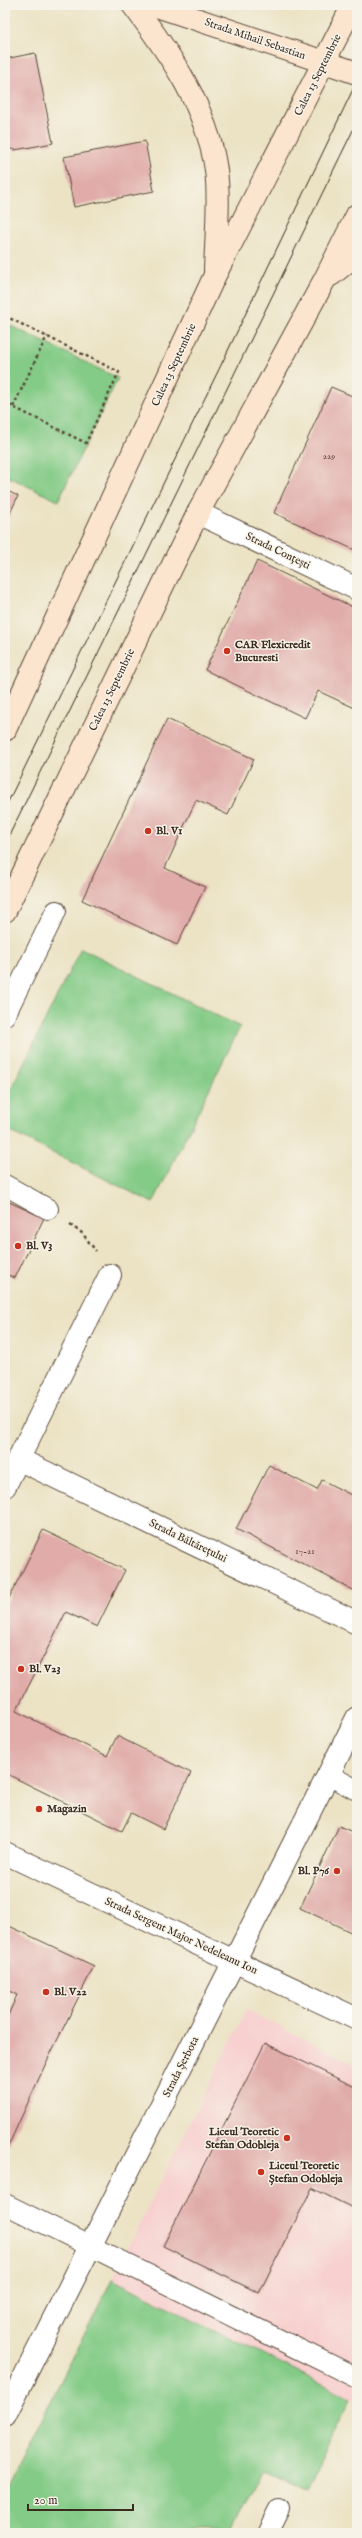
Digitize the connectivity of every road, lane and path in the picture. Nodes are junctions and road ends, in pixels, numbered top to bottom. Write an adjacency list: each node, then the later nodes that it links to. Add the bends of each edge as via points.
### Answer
1 (133, 5): 8 (main road, via 160,41 184,80 205,127 216,169)
2 (154, 5): 4 (main road, Strada Mihail Sebastian)
3 (354, 5): 4 (main road, Calea 13 Septembrie)
4 (325, 63): 5 (main road, Strada Mihail Sebastian); 8 (main road, Calea 13 Septembrie)
5 (357, 73)
6 (357, 215): 9 (main road, Calea 13 Septembrie)
7 (357, 254): 9 (main road)
8 (215, 275): 16 (main road, Calea 13 Septembrie)
9 (325, 279): 14 (main road, Calea 13 Septembrie)
10 (5, 316): 11 (path)
11 (47, 336): 13 (path); 13 (path, via 119,372 86,443)
12 (5, 403): 13 (path)
13 (13, 407)
14 (198, 513): 15 (street, Strada Conțești); 17 (main road, Calea 13 Septembrie)
15 (357, 589)
16 (5, 730)
17 (5, 911)
18 (56, 911): 19 (lane)
19 (5, 1015)
20 (5, 1185): 21 (lane)
21 (48, 1209): 22 (path, via 82,1233 102,1258)
22 (110, 1276): 23 (street)
23 (18, 1459): 24 (street); 25 (street, Strada Băltărețului)
24 (5, 1486)
25 (356, 1619)
26 (357, 1718): 27 (street, Strada Șerbota)
27 (328, 1775): 28 (lane); 30 (street, Strada Șerbota)
28 (357, 1790)
29 (5, 1853): 30 (street, Strada Sergent Major Nedeleanu Ion)
30 (234, 1960): 31 (street, Strada Sergent Major Nedeleanu Ion); 33 (street, Strada Șerbota)
31 (357, 2019)
32 (5, 2204): 33 (lane)
33 (91, 2246): 34 (lane); 35 (street, Strada Șerbota)
34 (357, 2378)
35 (5, 2415)
36 (279, 2509): 37 (lane)
37 (268, 2533)

